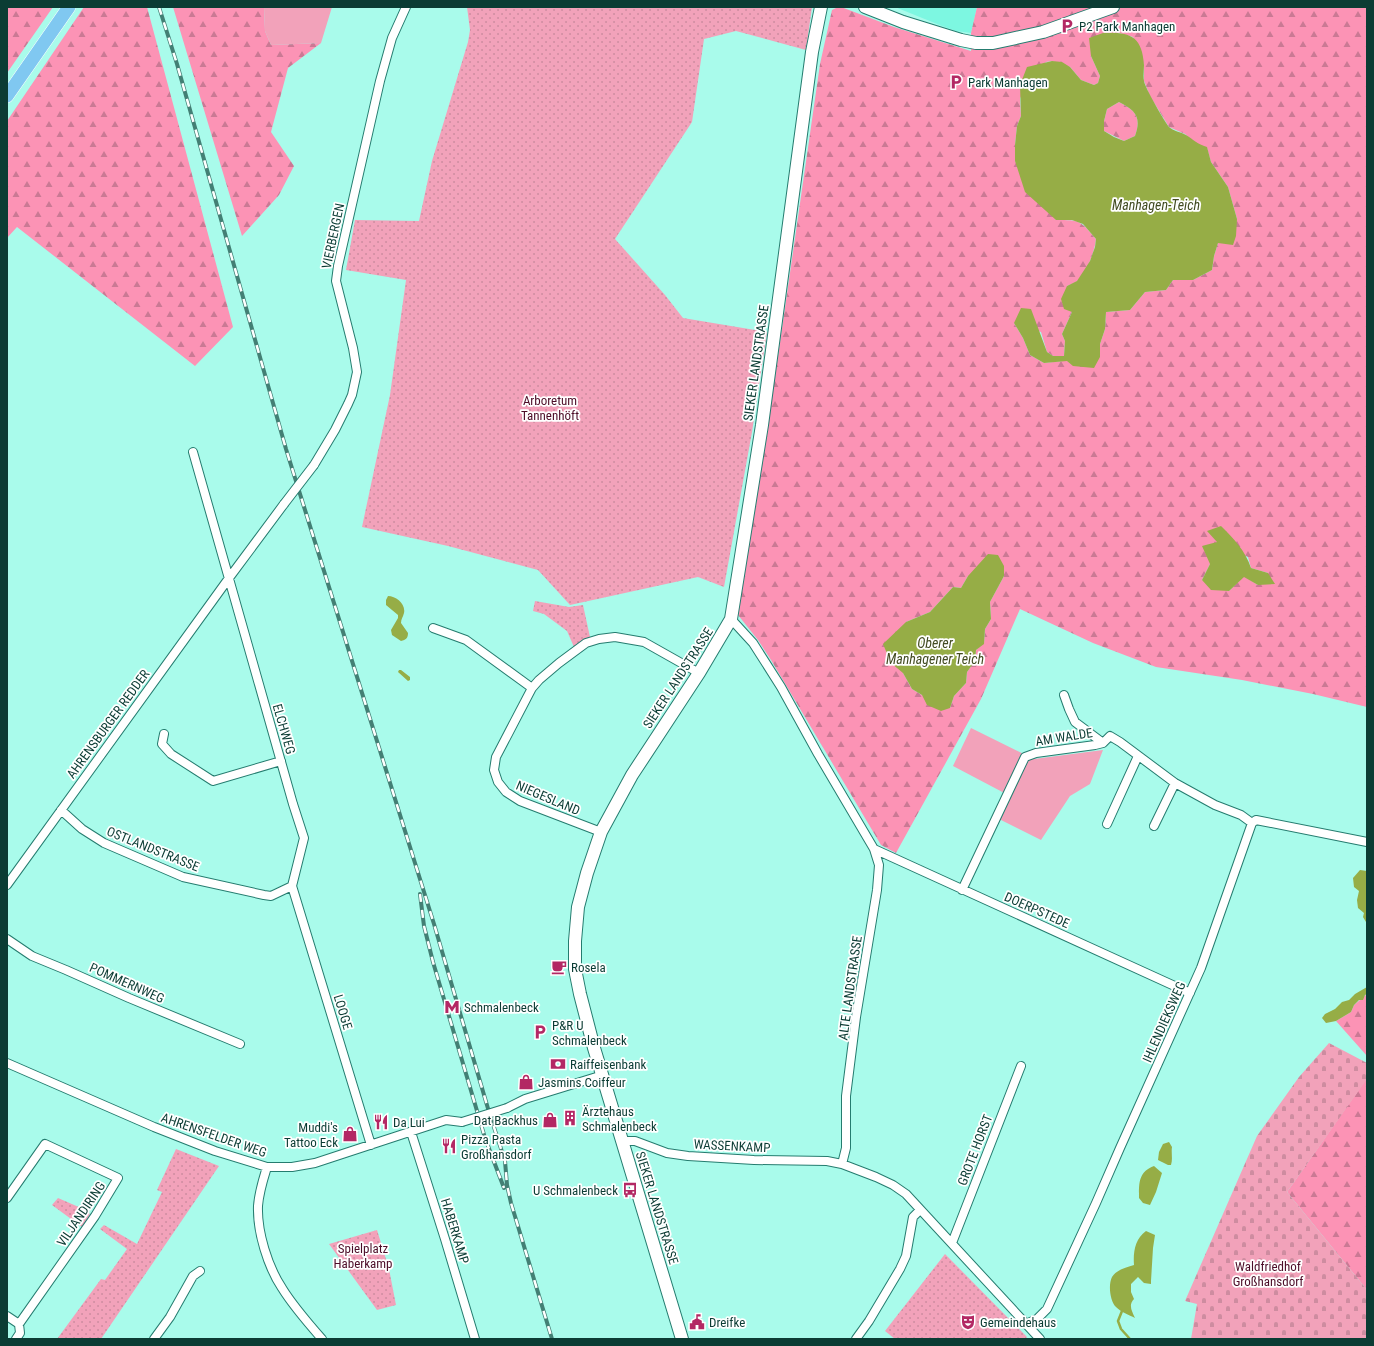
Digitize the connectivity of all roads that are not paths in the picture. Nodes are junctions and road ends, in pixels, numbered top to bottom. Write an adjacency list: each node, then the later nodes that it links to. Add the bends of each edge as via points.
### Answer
1 (69, 7): 6 (main road)
2 (406, 7): 8 (street, VIERBERGEN, bridge, via 392,38 380,81 336,280 353,348 356,372 353,388 335,430 314,465)
3 (821, 7): 10 (street, SIEKER LANDSTRASSE, via 812,52 762,425)
4 (865, 7): 5 (street, via 961,40 993,43 1043,32)
5 (1113, 7)
6 (7, 96)
7 (193, 452): 9 (street)
8 (284, 504): 9 (street, AHRENSBURGER REDDER)
9 (228, 578): 18 (street, ELCHWEG); 20 (street, AHRENSBURGER REDDER)
10 (731, 619): 12 (street, SIEKER LANDSTRASSE); 26 (street, ALTE LANDSTRASSE, via 756,648 781,687)
11 (433, 628): 13 (street, via 466,640)
12 (699, 673): 13 (street, NIEGESLAND, via 644,642 615,637 586,643); 24 (street, SIEKER LANDSTRASSE, via 632,775)
13 (532, 688): 24 (street, NIEGESLAND, via 496,757 494,770 498,782 506,792 520,801)
14 (1064, 695): 16 (street, AM WALDE, via 1075,722)
15 (164, 734): 18 (street, via 162,744 171,754 213,781)
16 (1103, 743): 17 (street, AM WALDE, via 1110,736); 29 (street, AM WALDE, via 1036,753 1025,758)
17 (1138, 756): 19 (street, AM WALDE); 22 (street)
18 (281, 761): 28 (street, ELCHWEG, via 304,838)
19 (1175, 782): 21 (street, AM WALDE); 23 (street)
20 (61, 810): 27 (street, AHRENSBURGER REDDER); 28 (street, OSTLANDSTRASSE, via 82,829 104,843 183,877 271,896)
21 (1252, 823): 25 (street, via 1256,820); 31 (street, IHLENDIEKSWEG)
22 (1107, 824)
23 (1154, 826)
24 (601, 832): 35 (street, SIEKER LANDSTRASSE, via 586,873 578,907 575,969)
25 (1367, 842)
26 (874, 849): 29 (street, DOERPSTEDE); 39 (street, ALTE LANDSTRASSE, via 879,865 878,890 856,1017 846,1096 846,1148)
27 (7, 885)
28 (292, 886): 38 (street, LOOGE)
29 (962, 890): 31 (street, DOERPSTEDE)
30 (7, 939): 32 (street, POMMERNWEG, via 32,956)
31 (1190, 993): 47 (street, IHLENDIEKSWEG, via 1047,1310)
32 (240, 1044)
33 (7, 1063): 40 (street, AHRENSFELDER WEG, via 154,1127 215,1151)
34 (1021, 1066): 43 (street, GROTE HORST)
35 (602, 1075): 36 (street, AHRENSFELDER WEG, bridge, via 462,1122 446,1120); 37 (street, SIEKER LANDSTRASSE)
36 (411, 1132): 38 (street, AHRENSFELDER WEG); 51 (street, HABERKAMP)
37 (622, 1141): 39 (street, WASSENKAMP, via 635,1141 666,1153 688,1156 827,1161); 52 (street, SIEKER LANDSTRASSE)
38 (371, 1145): 40 (street, AHRENSFELDER WEG, via 315,1163 292,1167)
39 (842, 1164): 42 (street, via 893,1185 906,1194)
40 (267, 1167): 50 (street, via 258,1207 266,1251 282,1288)
41 (7, 1198): 46 (street, VILJANDIRING, via 45,1144 118,1178 95,1216)
42 (920, 1210): 43 (street); 53 (street, via 913,1217 906,1256 900,1269)
43 (952, 1243): 47 (street)
44 (200, 1271): 49 (street, via 193,1276 170,1317)
45 (7, 1316): 46 (street)
46 (19, 1324): 48 (street, VILJANDIRING, via 20,1333)
47 (1026, 1324): 54 (street)
48 (16, 1339)
49 (154, 1339)
50 (322, 1339)
51 (475, 1339)
52 (682, 1339)
53 (856, 1339)
54 (1040, 1339)

